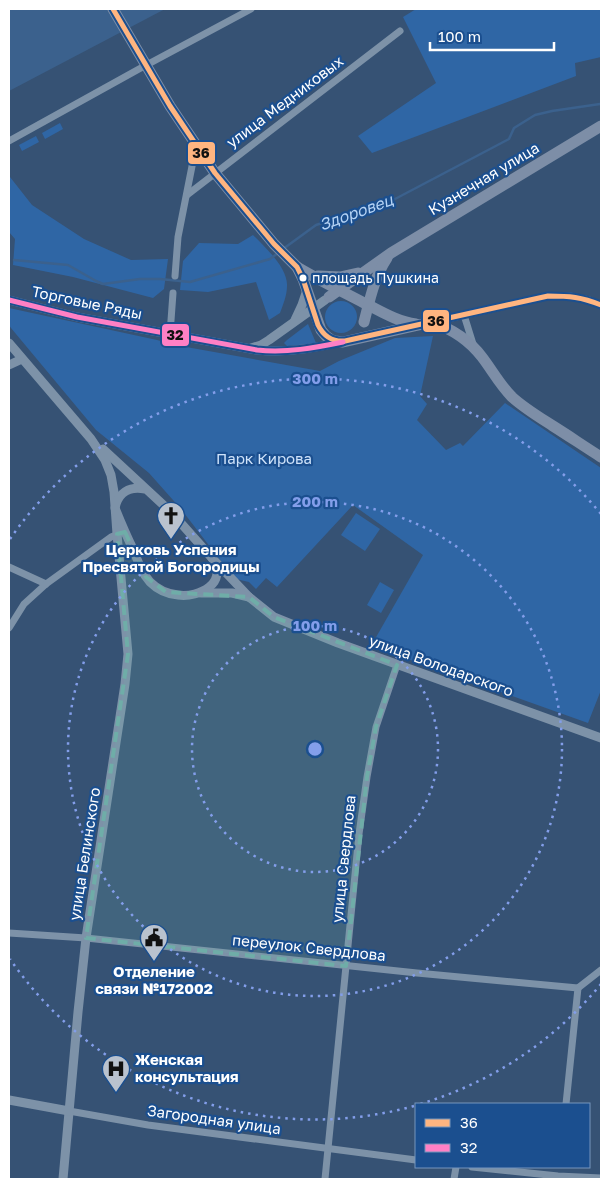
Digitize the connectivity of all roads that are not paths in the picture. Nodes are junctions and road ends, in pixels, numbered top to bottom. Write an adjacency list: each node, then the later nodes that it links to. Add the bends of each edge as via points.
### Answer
1 (113, 9): 4 (main road)
2 (252, 9): 4 (street)
3 (400, 31): 8 (street, улица Медниковых)
4 (144, 62): 6 (street); 7 (main road)
5 (598, 128): 10 (main road, Кузнечная улица)
6 (9, 141)
7 (196, 145): 8 (main road); 9 (street)
8 (215, 173): 9 (street, улица Медниковых); 11 (main road)
9 (187, 195): 14 (street, via 178,237)
10 (391, 252): 12 (main road); 19 (main road, via 377,274)
11 (294, 264): 13 (main road); 15 (main road)
12 (369, 268): 13 (main road, via 340,277); 17 (main road)
13 (310, 274): 17 (main road)
14 (175, 276)
15 (307, 290): 21 (main road); 23 (street)
16 (174, 293): 27 (street)
17 (339, 296): 19 (main road); 21 (street); 24 (main road, via 362,306); 25 (main road, via 318,310)
18 (9, 300): 27 (street, Торговые Ряды, via 77,317)
19 (368, 305): 24 (main road); 26 (main road, via 402,321)
20 (601, 305): 22 (street, via 570,296 548,296)
21 (313, 308): 23 (street); 25 (main road)
22 (464, 315): 26 (street); 30 (street)
23 (293, 322): 31 (street, via 266,342)
24 (364, 322): 28 (main road, via 359,333)
25 (318, 323): 28 (main road, via 328,338)
26 (427, 323): 28 (main road); 30 (main road, via 454,332)
27 (170, 334): 31 (street, Торговые Ряды)
28 (346, 341): 31 (street, Торговые Ряды, via 289,351)
29 (9, 343): 32 (street)
30 (473, 347): 35 (main road, via 512,396)
31 (249, 348)
32 (22, 359): 33 (street); 34 (street)
33 (9, 365)
34 (92, 439): 36 (street, улица Володарского); 37 (street, улица Белинского, via 111,475)
35 (601, 457)
36 (145, 489): 37 (street, via 132,488 124,492); 39 (street, улица Володарского)
37 (115, 508): 38 (street, улица Белинского)
38 (121, 533): 41 (street); 42 (street, улица Володарского, via 142,571 155,586 179,595); 48 (street, улица Белинского, via 128,654)
39 (212, 558): 42 (street, via 216,578 211,587); 43 (street, улица Володарского)
40 (9, 567): 41 (street)
41 (46, 584): 44 (street, via 24,604)
42 (198, 593): 43 (street, улица Володарского, via 232,593)
43 (249, 597): 45 (street, улица Володарского, via 274,617)
44 (9, 628)
45 (397, 665): 46 (street, улица Володарского); 49 (street, улица Свердлова, via 376,727 367,777 358,834)
46 (601, 738)
47 (9, 933): 48 (street, переулок Свердлова)
48 (86, 938): 49 (street, переулок Свердлова); 54 (street, улица Белинского)
49 (346, 966): 51 (street, переулок Свердлова); 55 (street, улица Свердлова)
50 (601, 970): 51 (street)
51 (578, 988): 53 (street)
52 (9, 1100): 54 (street, Загородная улица)
53 (566, 1103)
54 (69, 1111): 55 (street, Загородная улица); 60 (street, улица Белинского)
55 (328, 1149): 56 (street, Загородная улица); 61 (street, улица Свердлова)
56 (415, 1160)
57 (480, 1168): 58 (street)
58 (557, 1178): 59 (street)
59 (601, 1178)
60 (63, 1179)
61 (325, 1179)

